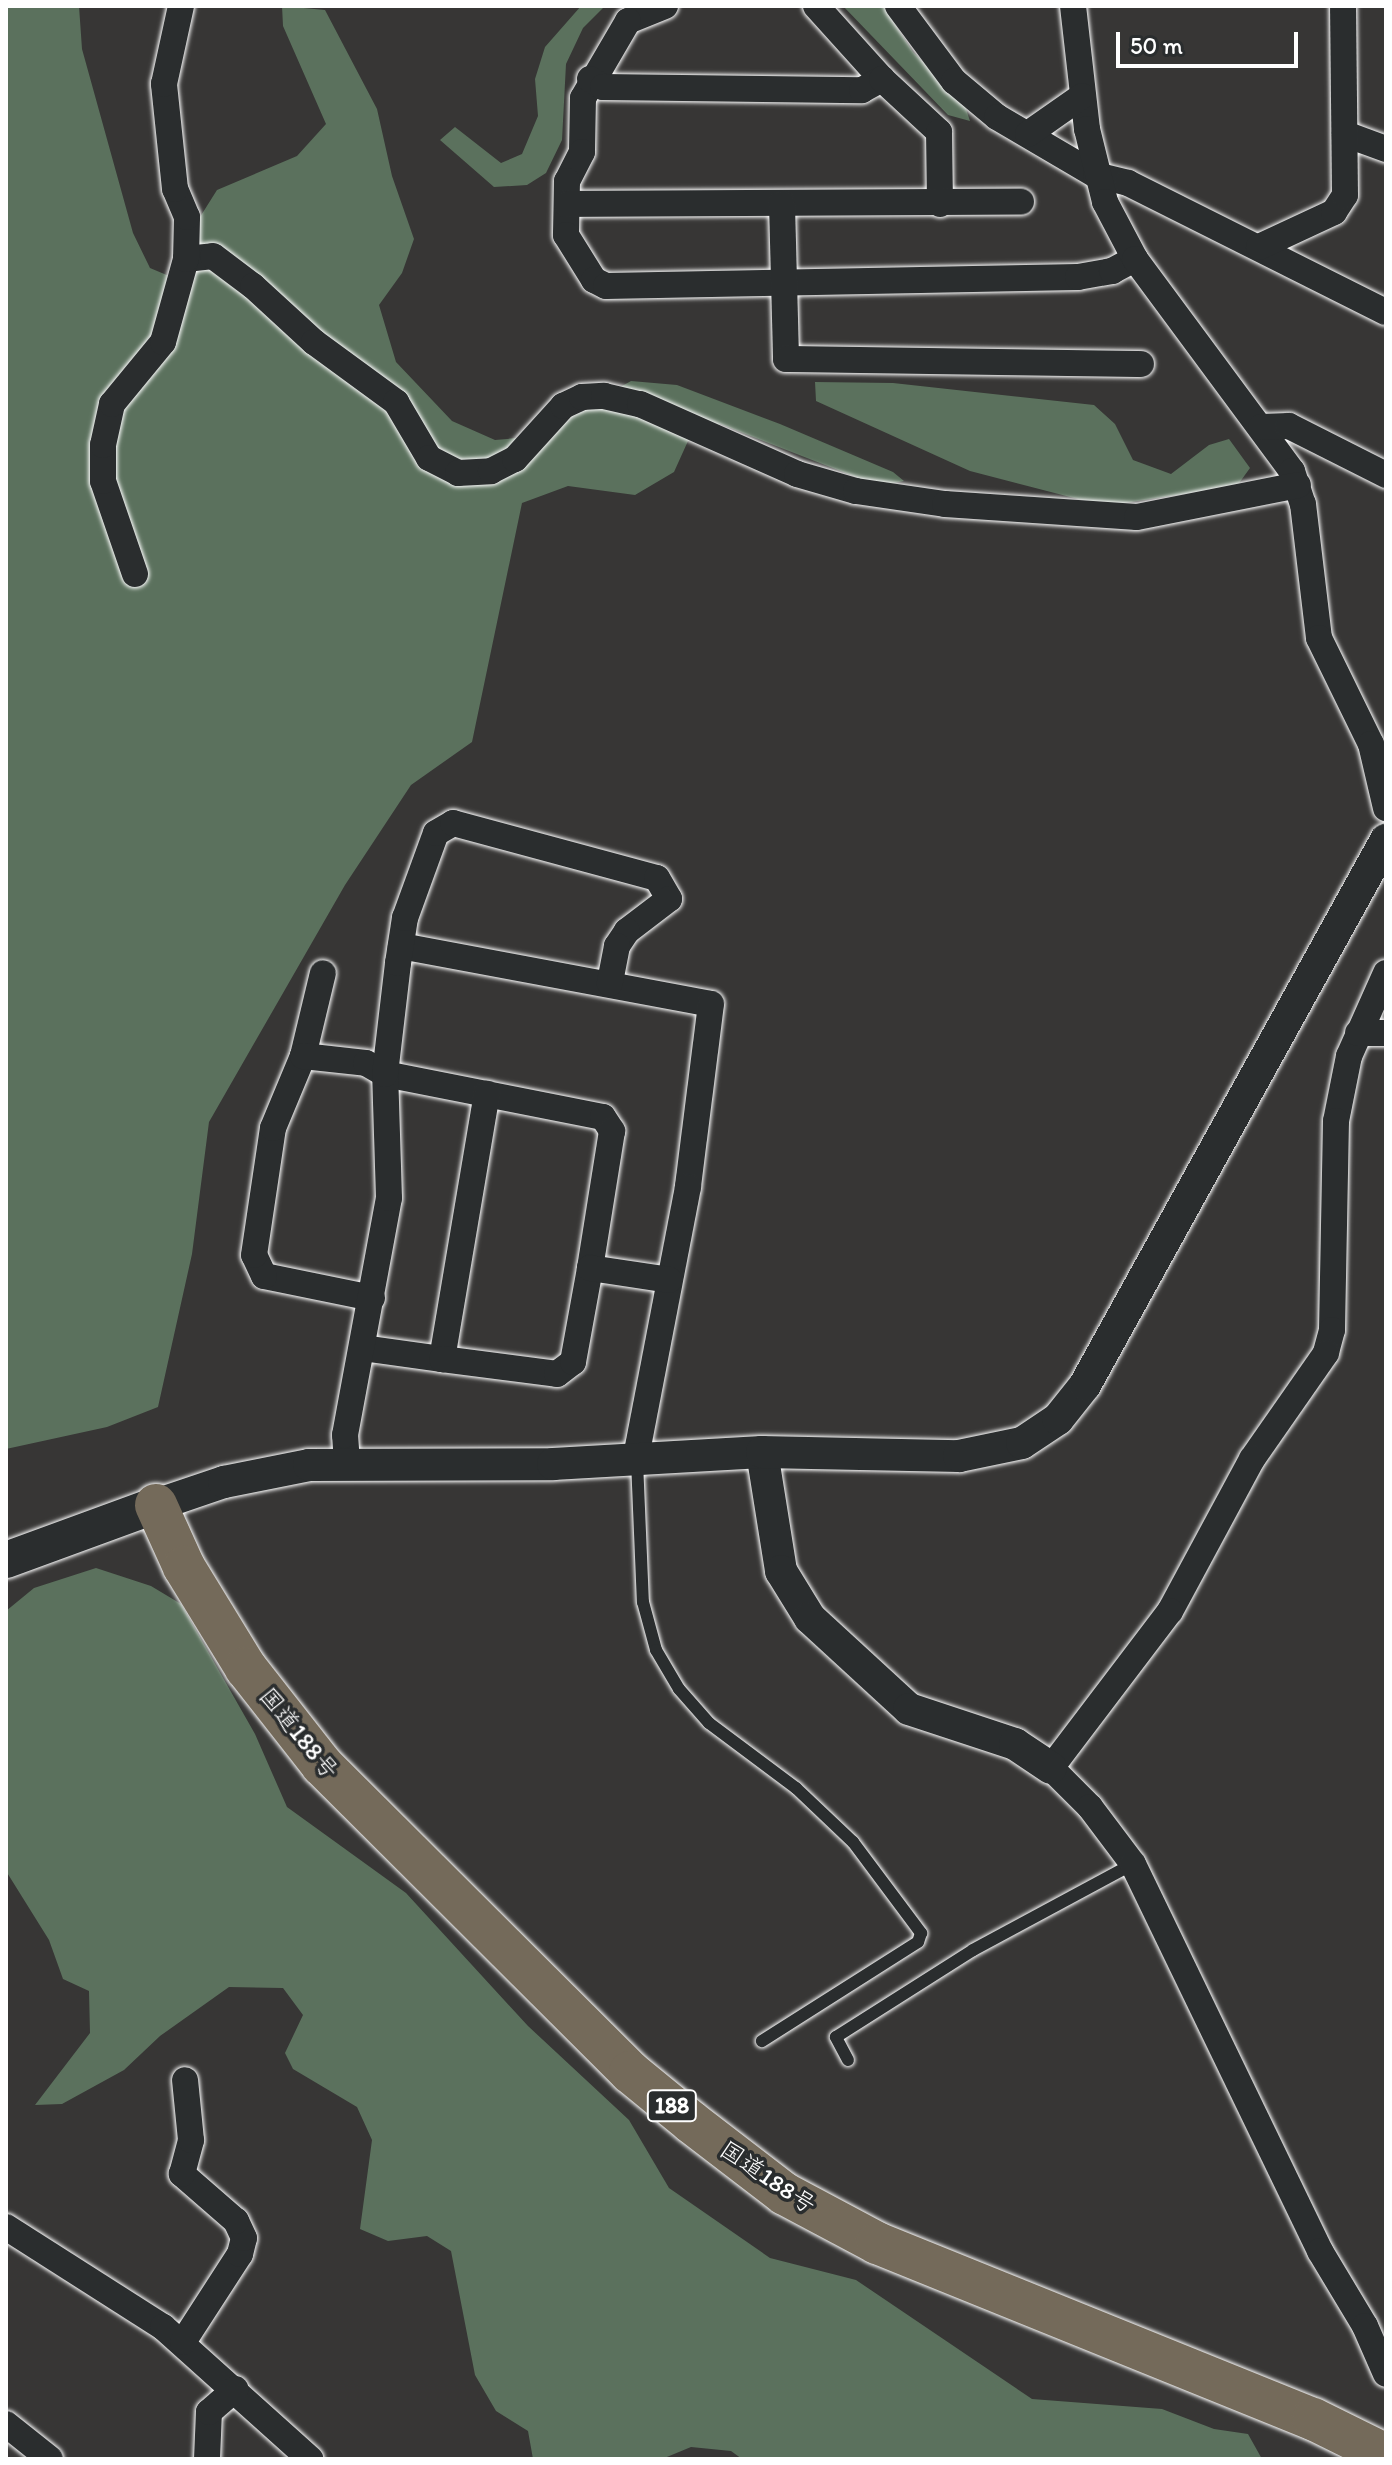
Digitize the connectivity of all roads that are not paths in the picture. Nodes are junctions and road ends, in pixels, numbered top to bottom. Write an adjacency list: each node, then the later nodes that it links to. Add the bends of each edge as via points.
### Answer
1 (181, 6): 19 (street, via 164,84 175,189 187,217)
2 (665, 6): 7 (street, via 628,21)
3 (816, 6): 8 (street)
4 (898, 6): 10 (street, via 954,81 997,117)
5 (1073, 6): 9 (street)
6 (1343, 6): 11 (street)
7 (590, 79): 8 (street, via 603,87 862,90); 15 (street, via 583,98 582,152 567,181)
8 (882, 79): 17 (street, via 939,132)
9 (1082, 96): 10 (street); 13 (street)
10 (1028, 134): 13 (street)
11 (1345, 134): 12 (street); 18 (street, via 1345,195 1334,212)
12 (1386, 149)
13 (1096, 175): 18 (street, via 1128,183); 20 (street)
14 (1021, 202): 17 (street)
15 (567, 204): 16 (street); 21 (street, via 566,235 594,280 606,286)
16 (782, 204): 17 (street); 21 (street)
17 (940, 204)
18 (1259, 247): 22 (street)
19 (186, 259): 26 (street, via 213,256 253,286 314,342 396,402 429,458 458,473 491,471 515,459 563,406 582,397 604,396 640,404 797,474 856,491 945,504 1137,517); 27 (street, via 163,342 112,404 103,445 103,481)
20 (1135, 259): 21 (street, via 1112,271 1078,277); 24 (street)
21 (784, 283): 23 (street, via 786,359)
22 (1386, 312)
23 (1141, 364)
24 (1261, 427): 25 (street, via 1289,426); 26 (street)
25 (1386, 475)
26 (1298, 485): 28 (street, via 1319,638 1371,744)
27 (135, 574)
28 (1385, 785)
29 (1386, 840): 44 (street, via 1085,1385 1058,1419 1022,1443 980,1455)
30 (401, 946): 33 (street); 33 (street, via 405,918 436,833 453,823 657,878 669,899 627,931 617,946); 37 (street)
31 (323, 973): 36 (street)
32 (1386, 973): 34 (street)
33 (610, 983): 40 (street, via 711,1004 688,1187)
34 (1358, 1033): 35 (street); 49 (street, via 1336,1121 1332,1330 1326,1353 1252,1459 1170,1611)
35 (1386, 1033)
36 (303, 1056): 37 (street, via 366,1063); 41 (street, via 273,1128 254,1255 264,1276)
37 (385, 1074): 38 (street); 41 (street, via 391,1173)
38 (487, 1094): 39 (street, via 603,1117 612,1131); 43 (street)
39 (590, 1268): 40 (street); 43 (street, via 573,1362 557,1374)
40 (669, 1280): 45 (street)
41 (372, 1298): 42 (street)
42 (362, 1348): 43 (street); 46 (street, via 345,1435)
43 (442, 1359)
44 (762, 1452): 45 (street); 49 (street, via 781,1571 810,1618 909,1709 1015,1744)
45 (636, 1458): 46 (street, via 553,1464); 51 (lane, via 643,1602 656,1650 679,1689 709,1723 796,1788 853,1842 921,1933 918,1942)
46 (347, 1463): 47 (street, via 224,1482)
47 (156, 1505): 48 (main road); 59 (highway, 国道188号 / 188, via 184,1567 246,1668 322,1765 630,2072 691,2122 785,2194 877,2243 1313,2419)
48 (6, 1560)
49 (1051, 1768): 50 (street, via 1090,1807)
50 (1133, 1864): 52 (lane, via 973,1950 836,2037); 56 (street, via 1320,2251 1365,2326)
51 (762, 2041)
52 (848, 2060)
53 (185, 2080): 55 (street, via 191,2140 182,2174 236,2221 244,2238 240,2254)
54 (6, 2227): 55 (street)
55 (183, 2342): 57 (street)
56 (1386, 2374)
57 (235, 2389): 61 (street, via 209,2412); 62 (street)
58 (6, 2424): 60 (street)
59 (1386, 2455)
60 (50, 2459)
61 (207, 2459)
62 (310, 2459)

